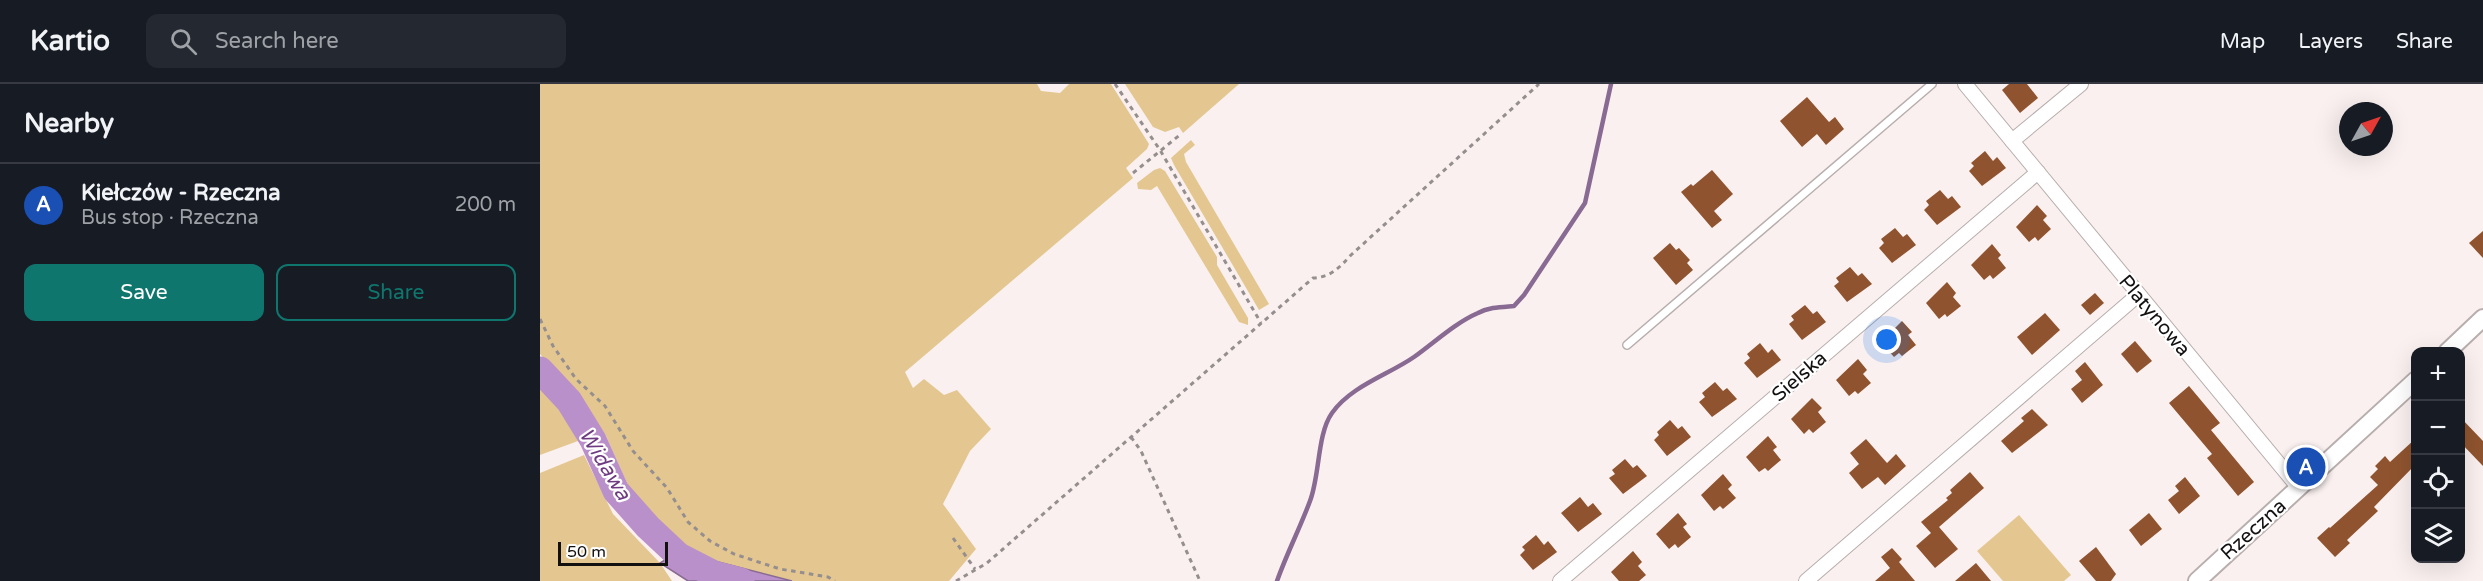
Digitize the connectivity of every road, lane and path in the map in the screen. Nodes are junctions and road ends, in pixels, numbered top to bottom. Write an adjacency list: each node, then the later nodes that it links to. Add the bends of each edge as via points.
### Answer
1 (1115, 84): 8 (path)
2 (1539, 84): 14 (path, via 1338,269 1324,278 1313,278)
3 (1932, 84): 15 (lane)
4 (1965, 84): 7 (street, Platynowa)
5 (2081, 84): 7 (street)
6 (1181, 134): 8 (path)
7 (2012, 141): 9 (street, Platynowa)
8 (1160, 150): 10 (path); 14 (path)
9 (2038, 172): 11 (street, Platynowa); 25 (street, Sielska)
10 (1132, 173)
11 (2138, 295): 19 (street, Platynowa); 26 (street)
12 (2483, 318): 16 (street)
13 (540, 319): 22 (path, via 576,379 605,406 633,451 667,488 688,522 710,541 734,554)
14 (1261, 323): 18 (path)
15 (1627, 345)
16 (2451, 347)
17 (2411, 384): 19 (street, Rzeczna)
18 (1131, 437): 21 (path, via 987,563); 24 (path)
19 (2299, 488): 27 (street, Rzeczna)
20 (954, 537): 21 (path)
21 (975, 569): 23 (path)
22 (834, 581)
23 (956, 581)
24 (1200, 581)
25 (1560, 581)
26 (1806, 581)
27 (2197, 581)

